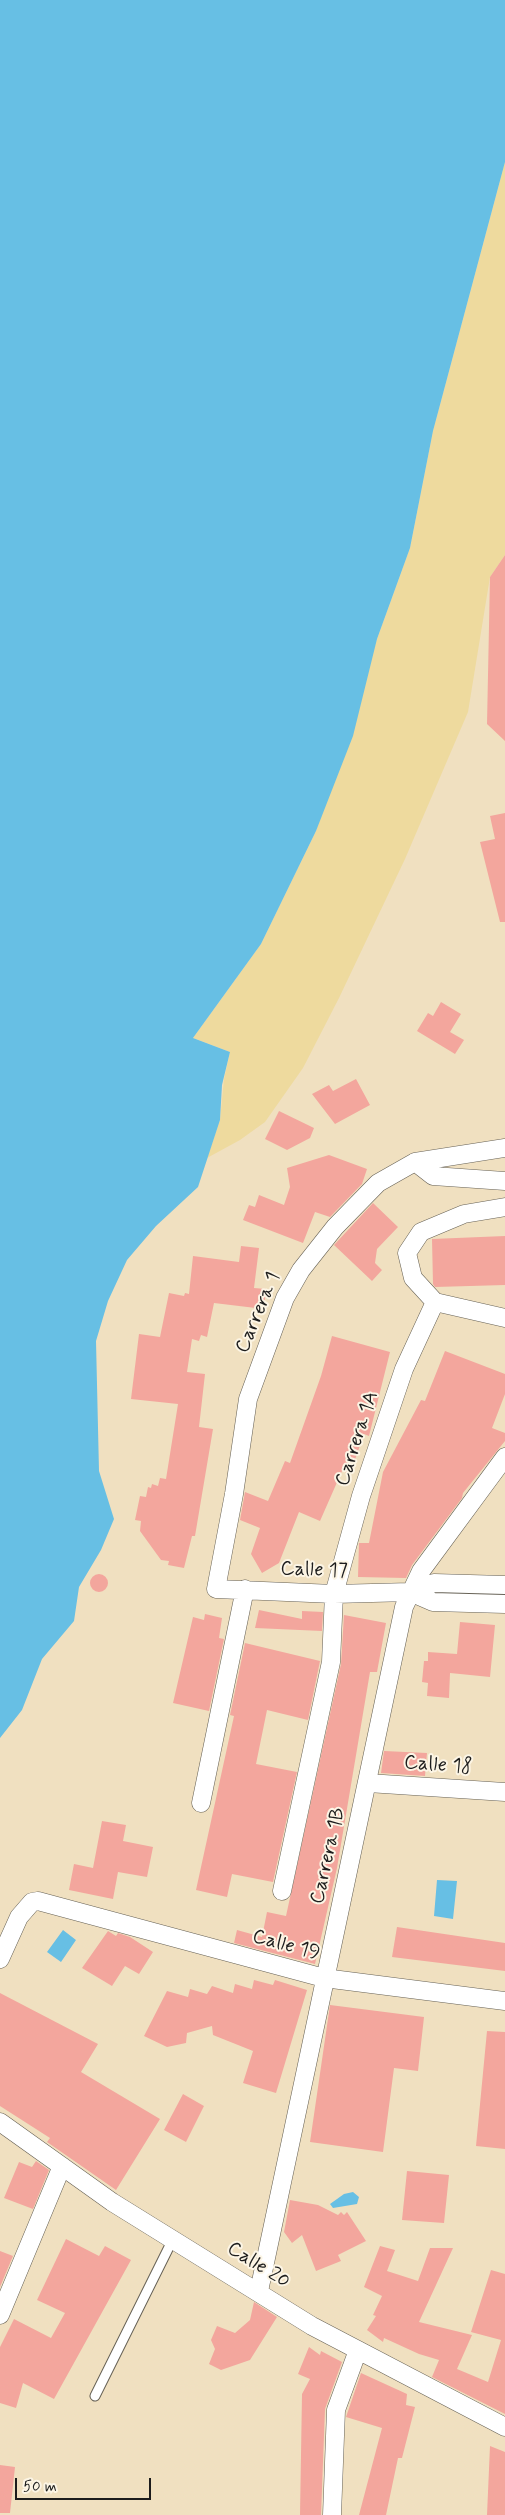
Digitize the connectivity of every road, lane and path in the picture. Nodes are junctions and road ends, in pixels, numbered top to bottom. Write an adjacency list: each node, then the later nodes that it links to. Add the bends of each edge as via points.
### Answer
1 (505, 1148): 2 (street, Carrera 1)
2 (415, 1162): 3 (street, via 432,1176); 9 (street, Carrera 1, via 378,1183 335,1227 301,1270 285,1298 248,1398)
3 (505, 1181)
4 (505, 1207): 5 (street, via 464,1214 421,1232 408,1253 412,1278)
5 (435, 1302): 6 (street); 12 (street, Carrera 1A, via 400,1378 361,1496)
6 (505, 1318)
7 (505, 1457): 11 (street, Carrera 1B, via 421,1571)
8 (505, 1585): 11 (street, Calle 17, via 434,1583)
9 (216, 1589): 10 (street, Calle 17)
10 (245, 1589): 12 (street, Calle 17); 16 (street)
11 (410, 1592): 12 (street, Calle 17); 13 (street, Calle 17, via 433,1602); 14 (street, Carrera 1B, via 404,1607)
12 (334, 1594): 17 (street, Carrera 1A, via 331,1662)
13 (505, 1604)
14 (368, 1783): 15 (street, Calle 18); 19 (street, Carrera 1B)
15 (505, 1792)
16 (202, 1803)
17 (282, 1890)
18 (0, 1959): 19 (street, Calle 19, via 19,1917 32,1902 38,1901)
19 (324, 1978): 20 (street, Calle 19); 24 (street, Carrera 1B)
20 (505, 2001)
21 (0, 2122): 22 (street, Calle 20)
22 (62, 2166): 23 (street, Calle 20, via 112,2202); 25 (street)
23 (173, 2239): 24 (street, Calle 20); 27 (lane)
24 (259, 2292): 26 (street, Calle 20, via 312,2326)
25 (0, 2315)
26 (358, 2350): 28 (street, Calle 20); 29 (street, via 336,2410)
27 (95, 2396)
28 (505, 2426)
29 (332, 2515)

